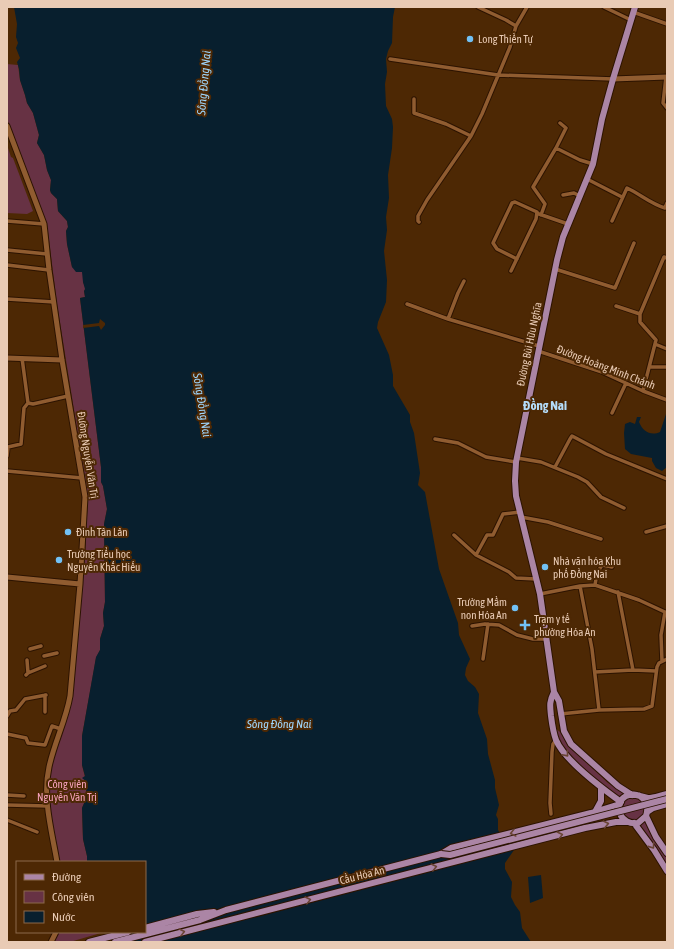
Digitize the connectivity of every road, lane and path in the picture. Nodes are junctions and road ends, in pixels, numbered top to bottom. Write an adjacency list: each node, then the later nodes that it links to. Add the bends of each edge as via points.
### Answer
1 (478, 7): 7 (street)
2 (527, 7): 7 (street)
3 (604, 7): 5 (street)
4 (634, 10): 5 (main road, Đường Bùi Hữu Nghĩa); 6 (street)
5 (631, 20): 11 (main road, Đường Bùi Hữu Nghĩa)
6 (667, 24)
7 (516, 26): 9 (street)
8 (390, 59): 9 (street)
9 (498, 75): 11 (street); 16 (street)
10 (667, 77): 11 (street); 13 (street, via 663,103)
11 (613, 79): 18 (main road, Đường Bùi Hữu Nghĩa)
12 (414, 99): 16 (street, via 414,113)
13 (667, 108)
14 (560, 123): 17 (street, via 566,128)
15 (7, 126): 28 (street, Đường Nguyễn Văn Trị)
16 (471, 136): 27 (street, via 427,200 418,216)
17 (556, 148): 18 (street); 24 (street, via 533,187 545,204)
18 (593, 164): 19 (main road, Đường Bùi Hữu Nghĩa)
19 (587, 179): 21 (main road, Đường Bùi Hữu Nghĩa); 22 (street)
20 (563, 195): 21 (street, via 574,193)
21 (580, 196): 29 (main road, Đường Bùi Hữu Nghĩa)
22 (622, 197): 23 (street, via 627,188 660,207 665,208); 26 (street)
23 (667, 203)
24 (539, 214): 29 (street); 34 (street); 34 (street, via 515,202 512,203 493,243 497,249)
25 (7, 221): 28 (street)
26 (612, 221)
27 (419, 222)
28 (44, 224): 32 (street, Đường Nguyễn Văn Trị)
29 (568, 224): 36 (main road, Đường Bùi Hữu Nghĩa)
30 (634, 243): 36 (street, via 615,288)
31 (7, 250): 32 (street)
32 (47, 254): 37 (street, Đường Nguyễn Văn Trị)
33 (667, 258): 44 (street, via 664,257)
34 (517, 259): 38 (street)
35 (7, 266): 37 (street)
36 (555, 269): 47 (main road, Đường Bùi Hữu Nghĩa)
37 (49, 270): 41 (street, Đường Nguyễn Văn Trị)
38 (511, 271)
39 (464, 281): 45 (street)
40 (7, 299): 41 (street)
41 (54, 302): 51 (street, Đường Nguyễn Văn Trị)
42 (407, 304): 45 (street, Đường Hoàng Minh Chánh)
43 (616, 306): 44 (street)
44 (640, 314): 46 (street, via 640,322 656,340)
45 (448, 319): 47 (street, Đường Hoàng Minh Chánh)
46 (655, 344): 48 (street); 53 (street)
47 (538, 349): 54 (street, Đường Hoàng Minh Chánh); 62 (main road, Đường Bùi Hữu Nghĩa)
48 (667, 349)
49 (7, 358): 50 (street)
50 (22, 358): 51 (street); 58 (street)
51 (62, 360): 56 (street, Đường Nguyễn Văn Trị)
52 (667, 366): 53 (street)
53 (649, 367): 55 (street)
54 (626, 383): 55 (street, Đường Hoàng Minh Chánh); 59 (street)
55 (642, 391): 57 (street, Đường Hoàng Minh Chánh)
56 (68, 396): 58 (street); 65 (street, Đường Nguyễn Văn Trị)
57 (667, 400)
58 (28, 403): 61 (street, via 24,408 21,444 8,447)
59 (612, 413)
60 (435, 439): 62 (street, via 458,444 486,457)
61 (7, 456)
62 (517, 460): 63 (street, via 541,462); 68 (main road, Đường Bùi Hữu Nghĩa, via 514,481)
63 (555, 467): 66 (street, via 572,436 606,454); 67 (street, via 587,482 601,497)
64 (7, 471): 65 (street)
65 (82, 478): 77 (street, Đường Nguyễn Văn Trị, via 85,514)
66 (667, 479)
67 (624, 508)
68 (521, 515): 72 (street); 73 (street, via 503,514 493,535 487,535); 76 (main road, Đường Bùi Hữu Nghĩa)
69 (667, 526): 70 (street)
70 (646, 532)
71 (454, 535): 73 (street)
72 (601, 539)
73 (476, 555): 76 (street, via 510,572 516,578)
74 (612, 567): 78 (street, via 602,565 597,573)
75 (7, 577): 77 (street)
76 (536, 579): 81 (main road, Đường Bùi Hữu Nghĩa)
77 (80, 584): 105 (street, Đường Nguyễn Văn Trị, via 70,696)
78 (595, 585): 79 (street); 80 (street)
79 (580, 586): 81 (street); 99 (street)
80 (618, 592): 82 (street); 97 (street)
81 (540, 594): 85 (main road, Đường Bùi Hữu Nghĩa)
82 (666, 613): 89 (street, via 661,635)
83 (488, 624): 84 (street); 85 (street, via 499,625 517,635); 92 (street)
84 (472, 626)
85 (546, 639): 100 (main road, Đường Bùi Hữu Nghĩa)
86 (41, 646): 88 (street)
87 (666, 648): 89 (street)
88 (30, 649)
89 (662, 652): 95 (street)
90 (57, 653): 91 (street)
91 (44, 656)
92 (483, 658)
93 (667, 659): 95 (street)
94 (27, 660): 96 (street, via 27,674)
95 (662, 661): 98 (street)
96 (45, 666)
97 (633, 670): 98 (street); 99 (street)
98 (656, 671): 101 (street, via 650,708)
99 (595, 672): 101 (street)
100 (554, 692): 103 (main road, Đường Bùi Hữu Nghĩa, via 559,701); 107 (main road, Đường Bùi Hữu Nghĩa, via 550,701)
101 (599, 710): 103 (street)
102 (45, 712): 104 (street, via 46,695 25,699)
103 (560, 714): 109 (main road, Đường Bùi Hữu Nghĩa, via 564,731 571,744 618,786)
104 (7, 716)
105 (61, 729): 106 (street, via 52,726 45,745 28,743 26,738); 118 (street, Đường Nguyễn Văn Trị, via 48,768)
106 (7, 734)
107 (556, 740): 108 (main road, Đường Bùi Hữu Nghĩa, one-way to 108, via 570,760); 120 (street, via 552,752)
108 (601, 788): 115 (main road, Đường Bùi Hữu Nghĩa); 119 (main road, via 600,801)
109 (632, 794): 113 (main road); 115 (main road)
110 (667, 794): 113 (main road, via 649,798)
111 (7, 795): 112 (street)
112 (24, 796)
113 (640, 796): 121 (main road, via 646,802)
114 (667, 799): 127 (main road, Cầu Hóa An, bridge, via 450,855)
115 (620, 803): 119 (main road, Cầu Hóa An); 123 (main road, via 620,814)
116 (667, 804): 121 (main road, via 653,808)
117 (7, 805): 118 (street)
118 (48, 806): 128 (street, Đường Nguyễn Văn Trị)
119 (593, 813): 127 (main road, Cầu Hóa An, one-way to 127, via 451,848)
120 (551, 814)
121 (647, 814): 124 (main road, via 641,821); 126 (main road, via 656,837)
122 (7, 820): 125 (street)
123 (627, 822): 124 (main road); 137 (main road, Cầu Hóa An, one-way to 123, via 585,828)
124 (634, 823): 129 (main road, one-way to 129)
125 (37, 832)
126 (667, 853)
127 (441, 854): 130 (main road, Cầu Hóa An)
128 (57, 861)
129 (667, 871)
130 (226, 910): 131 (main road, Cầu Hóa An, via 197,914); 136 (main road, Cầu Hóa An, via 200,920)
131 (146, 928)
132 (56, 933): 134 (street)
133 (124, 933): 135 (main road)
134 (51, 942)
135 (89, 942)
136 (115, 942)
137 (144, 942)

